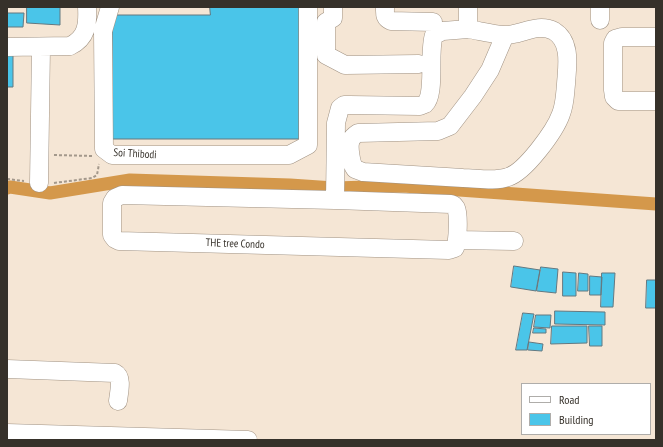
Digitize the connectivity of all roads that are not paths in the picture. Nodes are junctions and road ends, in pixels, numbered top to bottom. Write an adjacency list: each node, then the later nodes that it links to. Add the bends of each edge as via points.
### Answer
1 (87, 7): 11 (street, via 86,28 82,39 70,46)
2 (110, 7): 3 (street, Soi Thibodi, via 103,31 104,149 112,155 289,155 308,145)
3 (308, 7)
4 (333, 7): 13 (street, via 333,18 326,22 326,55 345,65)
5 (385, 7): 7 (street, via 384,16 391,21)
6 (468, 7): 8 (street)
7 (433, 22)
8 (468, 29): 9 (street); 16 (street, via 443,31 434,35 430,96 425,104 350,105 340,108 336,123)
9 (505, 35): 9 (street, via 479,89 450,126 438,131 358,134 350,142 355,169 363,172 487,179 504,178 518,172 558,122 565,98 568,62 563,41 553,31 540,28)
10 (656, 37): 14 (street, via 615,39 613,90 614,97 618,100)
11 (41, 46): 12 (street); 15 (street)
12 (7, 47)
13 (419, 64)
14 (656, 101)
15 (39, 182)
16 (335, 192): 17 (street, THE tree Condo, via 451,204 457,211); 17 (street, THE tree Condo, via 118,196 112,203 112,235 119,241 449,250 455,248)
17 (457, 240): 18 (street)
18 (514, 241)
19 (7, 369): 20 (street, via 115,373 120,378)
20 (118, 401)
21 (7, 433): 22 (street)
22 (108, 438): 23 (street)
23 (248, 440)

